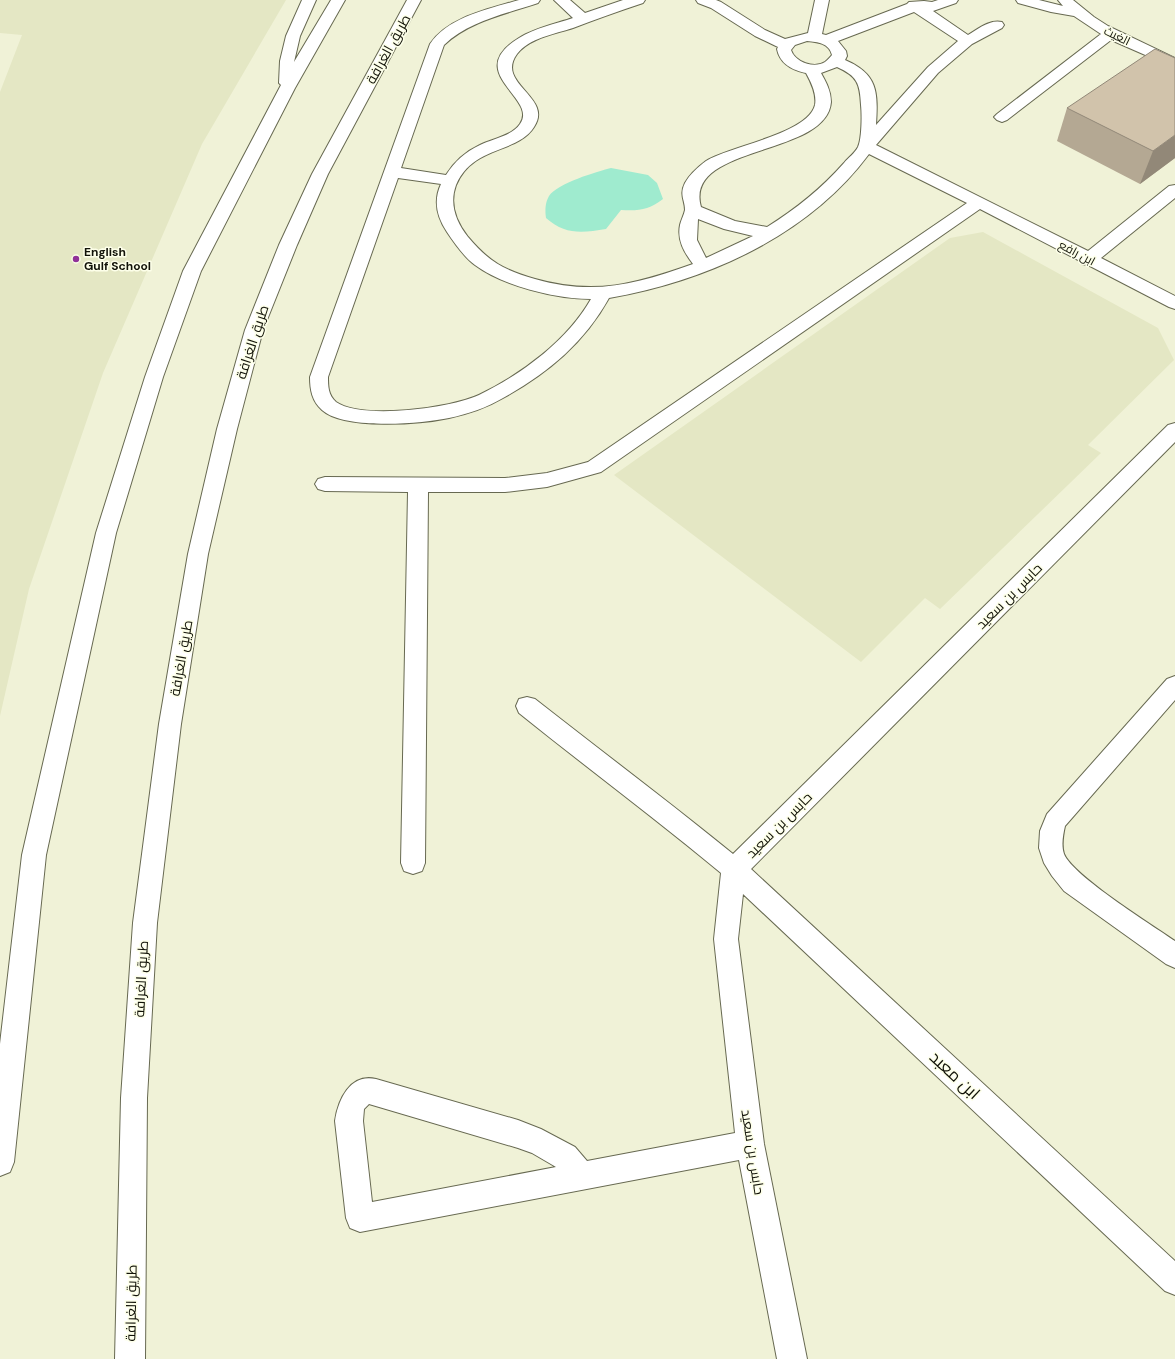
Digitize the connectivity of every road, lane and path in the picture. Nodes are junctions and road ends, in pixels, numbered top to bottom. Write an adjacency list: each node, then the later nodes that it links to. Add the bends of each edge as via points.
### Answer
1 (309, 0): 26 (main road, via 293,36 288,61)
2 (338, 0): 26 (main road)
3 (414, 0): 22 (main road, طريق الغرافة)
4 (429, 0): 22 (main road, via 409,29)
5 (533, 0): 29 (main road, via 460,26 436,44)
6 (561, 0): 16 (main road)
7 (638, 0): 16 (main road)
8 (703, 0): 21 (main road, via 716,5 760,33)
9 (822, 0): 19 (main road)
10 (951, 0): 14 (main road)
11 (1023, 0): 15 (main road)
12 (1065, 0): 15 (main road, الغيث)
13 (911, 3): 14 (main road, via 924,5); 19 (main road)
14 (931, 11): 20 (main road); 23 (main road)
15 (1076, 12): 18 (main road, الغيث)
16 (583, 18): 30 (main road, via 532,37 510,52 504,63 505,75 531,107 532,117 527,127 516,135 478,152 461,165)
17 (996, 25): 20 (main road)
18 (1111, 33): 24 (main road, الغيث); 27 (main road)
19 (821, 39): 21 (main road, via 798,38); 23 (main road, via 835,44)
20 (967, 41): 28 (main road, via 933,70)
21 (786, 44): 25 (main road, via 783,49 787,60)
22 (387, 51): 51 (main road, طريق الغرافة, via 320,174 254,330 227,429 198,554 170,724 145,923 134,1098)
23 (838, 56): 25 (main road, via 827,67); 28 (main road, via 858,73 869,89)
24 (1175, 64)
25 (812, 69): 33 (main road, via 822,89 824,100 813,122 800,130 714,164 703,171 690,189)
26 (287, 88): 48 (main road, via 192,271 154,377 106,533 34,855)
27 (1002, 117)
28 (866, 146): 32 (main road, ابن رافع); 34 (main road, via 831,188)
29 (392, 172): 30 (main road); 37 (main road, via 320,377 318,387 321,397 329,406 355,416 403,417 431,415 485,400 555,354 580,330)
30 (450, 180): 37 (main road, via 445,198 447,217 457,234 479,259 513,279 556,291)
31 (1175, 190): 35 (main road)
32 (979, 202): 35 (main road, ابن رافع); 41 (main road, via 594,467 548,480 505,485)
33 (692, 210): 34 (main road, via 728,225); 36 (main road, via 688,220 689,243)
34 (769, 233): 36 (main road)
35 (1088, 260): 38 (main road, ابن رافع)
36 (703, 266): 37 (main road, via 642,287)
37 (603, 294)
38 (1175, 303)
39 (1175, 430): 45 (main road, حابس بن سعيد)
40 (325, 484): 41 (main road)
41 (418, 484): 44 (main road)
42 (1175, 685): 46 (main road, via 1055,821 1050,836 1051,853 1059,869 1073,883)
43 (526, 706): 45 (main road, ابن معبد, via 662,809)
44 (413, 863)
45 (734, 869): 47 (main road, حابس بن سعيد, via 726,939); 50 (main road, ابن معبد)
46 (1175, 956)
47 (750, 1144): 49 (main road); 52 (main road, حابس بن سعيد)
48 (0, 1162)
49 (581, 1176): 49 (main road, via 360,1218 349,1121 352,1103 369,1091 518,1134 541,1143 565,1157)
50 (1175, 1282)
51 (130, 1359)
52 (792, 1359)

